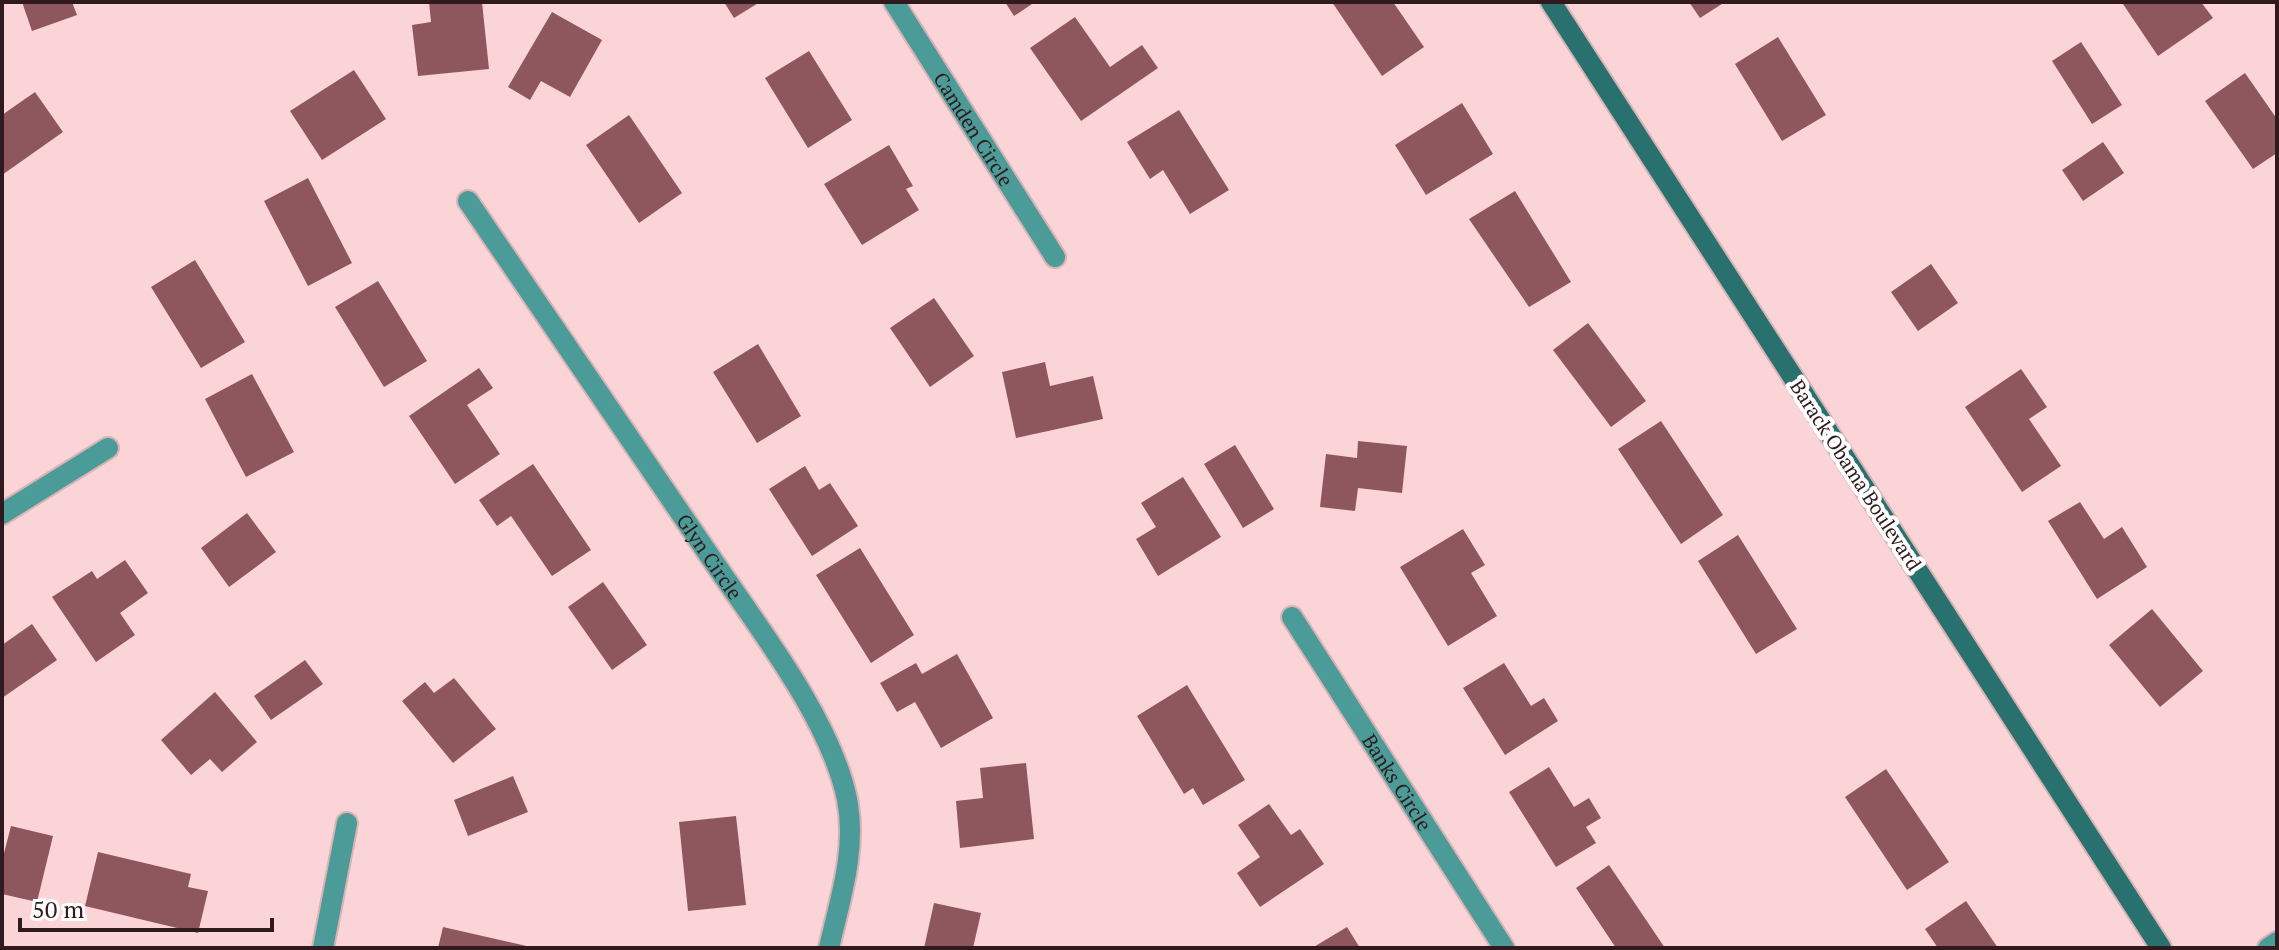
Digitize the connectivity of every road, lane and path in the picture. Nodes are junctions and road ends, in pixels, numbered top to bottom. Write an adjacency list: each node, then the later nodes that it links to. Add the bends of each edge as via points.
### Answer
1 (894, 2): 4 (street, Camden Circle)
2 (1551, 2): 13 (main road, Barack Obama Boulevard)
3 (468, 201): 11 (street, Glyn Circle, via 768,642 817,723 847,800 851,852)
4 (1055, 257)
5 (108, 448): 6 (street)
6 (2, 514)
7 (1292, 617): 12 (street, Banks Circle)
8 (347, 823): 10 (street)
9 (2277, 942): 14 (street)
10 (323, 948)
11 (829, 948)
12 (1504, 948)
13 (2161, 948)
14 (2268, 948)

